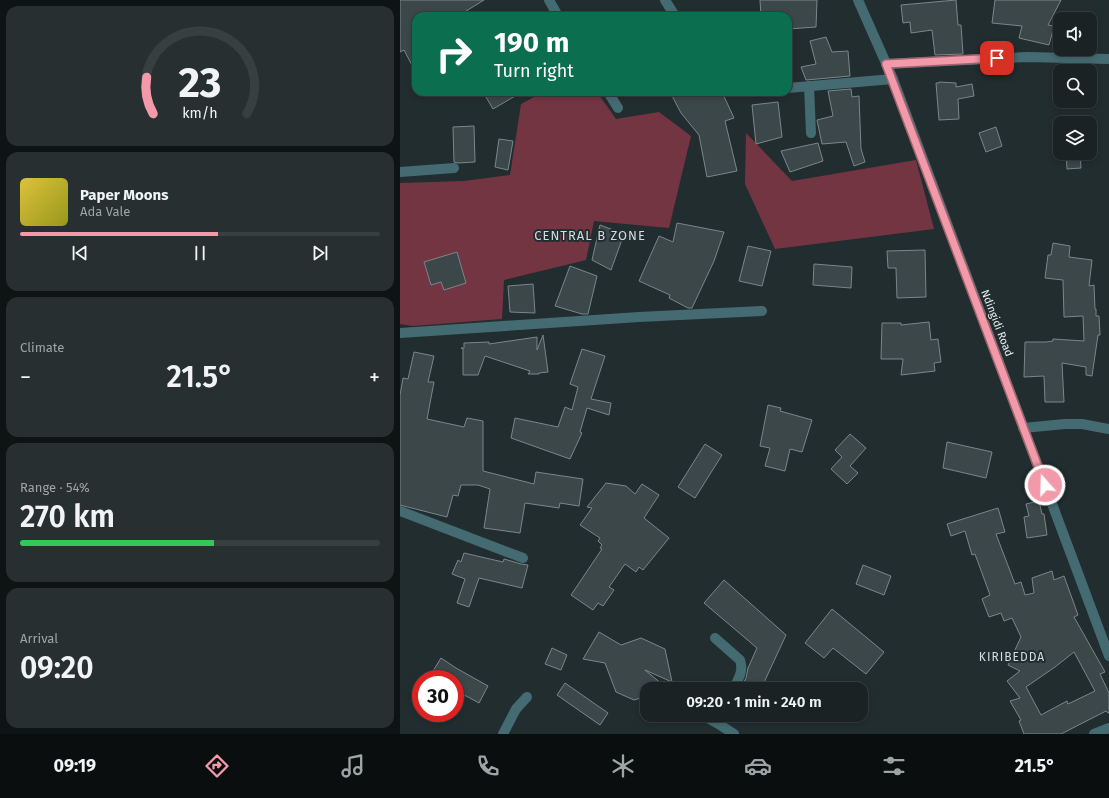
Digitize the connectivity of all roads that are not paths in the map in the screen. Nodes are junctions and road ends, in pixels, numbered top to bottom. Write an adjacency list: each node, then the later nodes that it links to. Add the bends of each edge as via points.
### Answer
1 (549, 0): 4 (street)
2 (665, 0): 5 (street)
3 (858, 0): 7 (street, Ndingidi Road)
4 (556, 12)
5 (672, 12)
6 (1109, 59): 7 (street, via 1028,57)
7 (886, 64): 8 (street, Ndingidi Road)
8 (893, 79): 9 (street); 18 (street, Ndingidi Road)
9 (809, 86): 10 (street); 13 (street)
10 (792, 88)
11 (610, 96): 12 (street)
12 (618, 108)
13 (811, 133)
14 (454, 168): 15 (street)
15 (400, 172)
16 (762, 311): 17 (street)
17 (400, 333)
18 (1023, 428): 19 (street, via 1082,424); 23 (street, Ndingidi Road)
19 (1109, 429)
20 (400, 511): 21 (street)
21 (523, 558)
22 (715, 638): 24 (street, via 740,660 742,672)
23 (1109, 656)
24 (737, 682)
25 (527, 697): 28 (street, via 516,710)
26 (722, 722): 29 (street)
27 (1109, 728): 30 (street)
28 (503, 734)
29 (734, 734)
30 (1094, 734)

